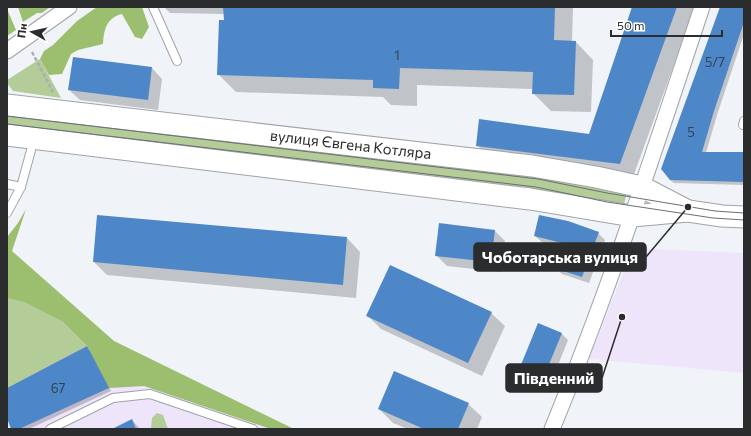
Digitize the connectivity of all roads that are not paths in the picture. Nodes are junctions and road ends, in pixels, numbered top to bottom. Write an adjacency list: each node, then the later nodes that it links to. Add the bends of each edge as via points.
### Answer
1 (69, 7): 4 (street)
2 (153, 7): 5 (lane)
3 (702, 7): 11 (street)
4 (7, 51)
5 (177, 61)
6 (7, 105): 11 (main road, вулиця Євгена Котляра, via 532,166)
7 (7, 135): 8 (main road, вулиця Євгена Котляра)
8 (35, 138): 10 (lane); 14 (main road, вулиця Євгена Котляра, via 530,199)
9 (7, 184): 10 (lane)
10 (21, 187): 13 (lane)
11 (642, 187): 12 (main road, вулиця Євгена Котляра); 14 (street)
12 (688, 210): 14 (main road, вулиця Євгена Котляра); 15 (main road, вулиця Євгена Котляра)
13 (7, 213)
14 (632, 216): 18 (street, via 581,359)
15 (744, 217)
16 (50, 429): 17 (lane, via 113,398 150,394)
17 (253, 429)
18 (552, 429)

